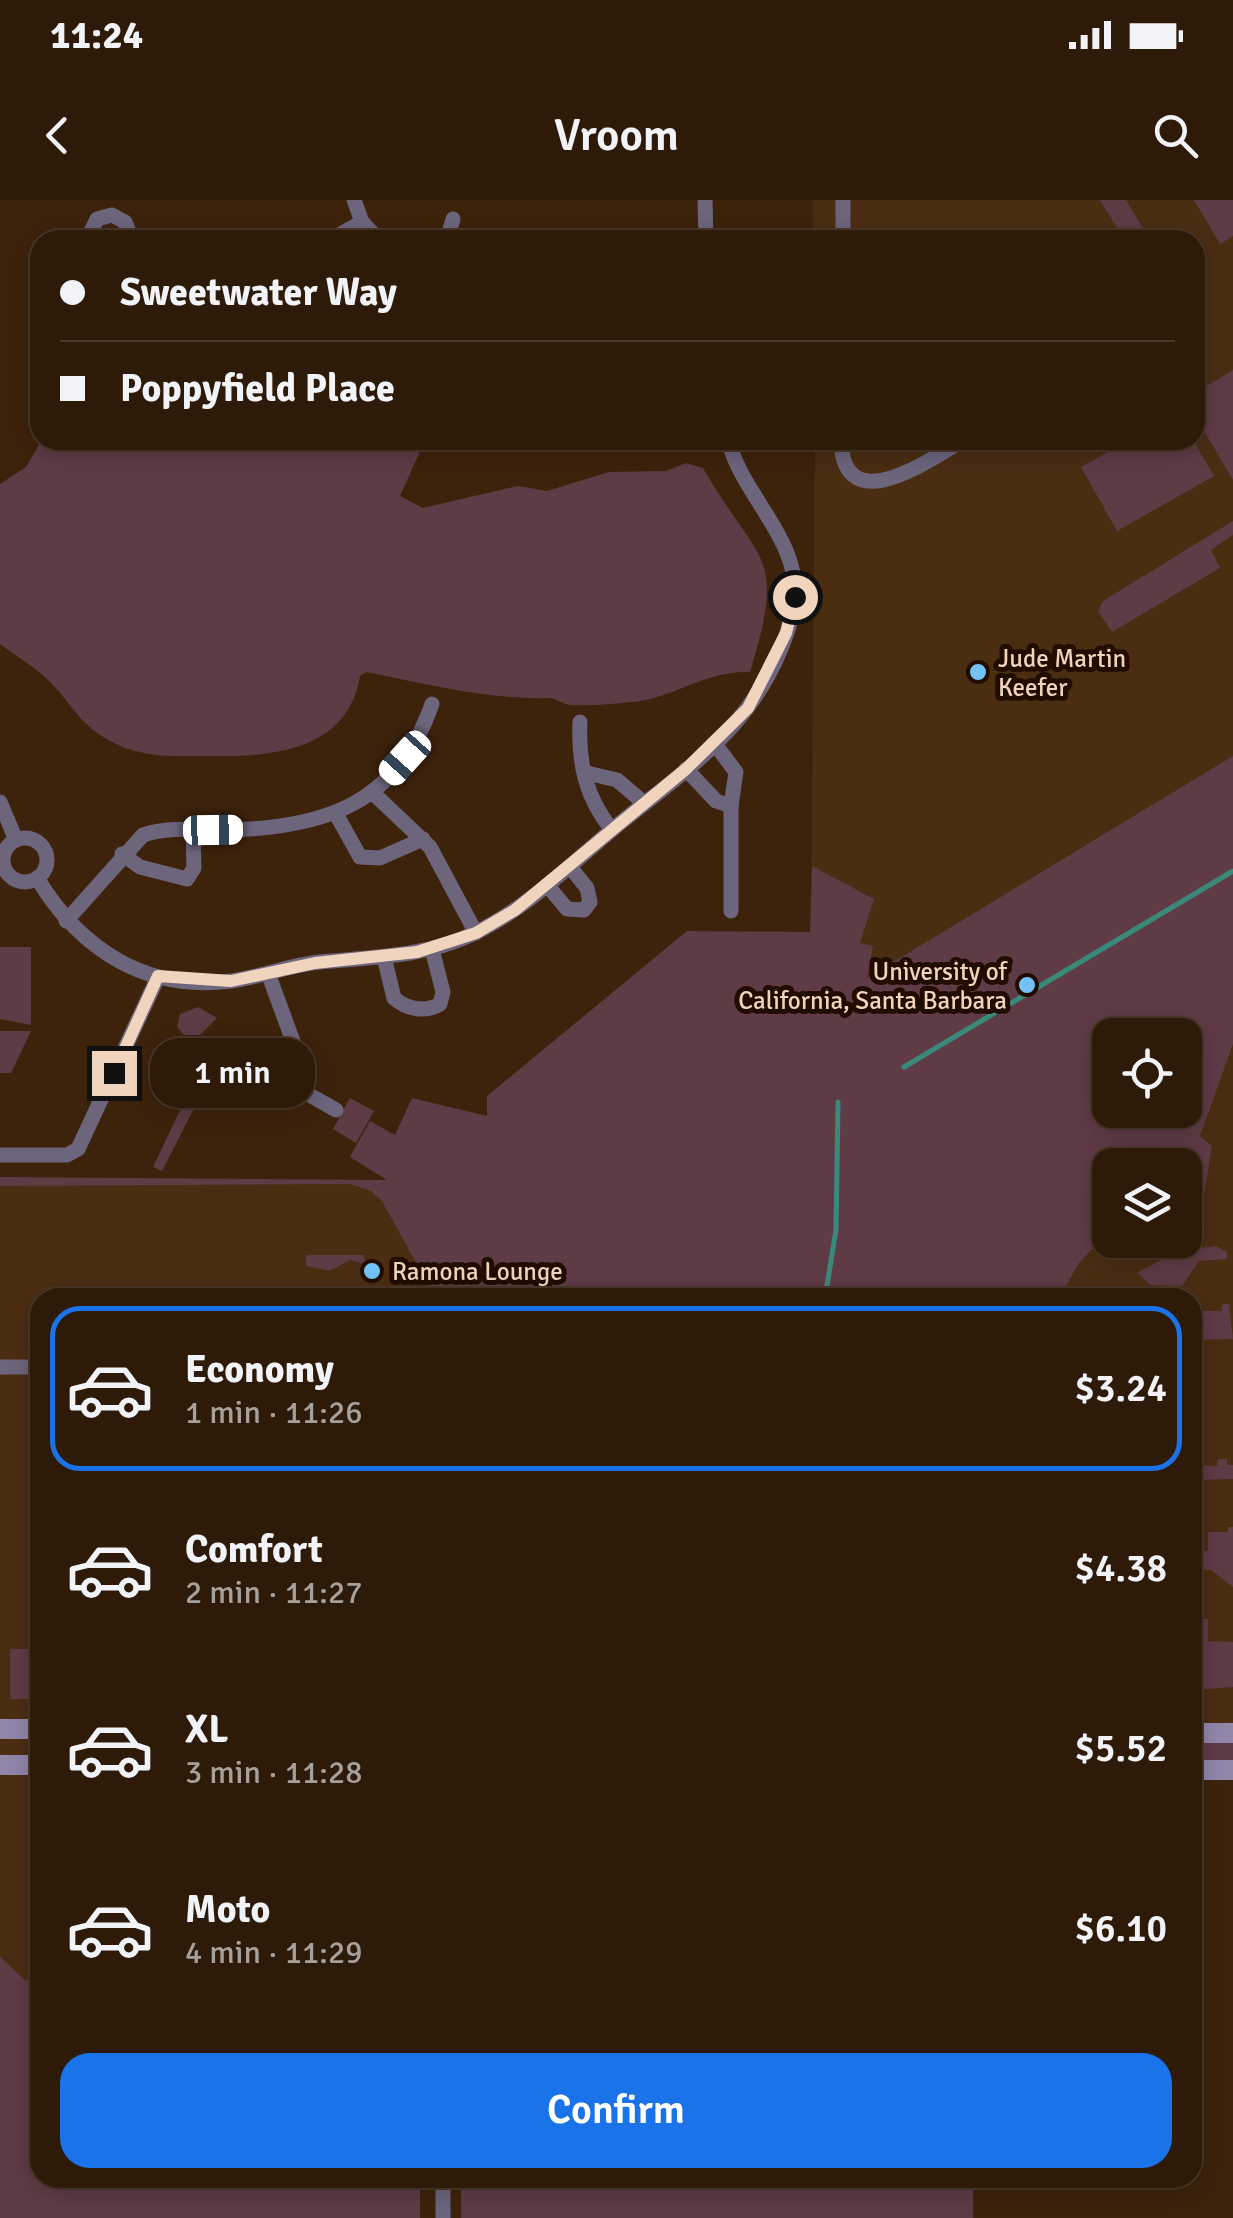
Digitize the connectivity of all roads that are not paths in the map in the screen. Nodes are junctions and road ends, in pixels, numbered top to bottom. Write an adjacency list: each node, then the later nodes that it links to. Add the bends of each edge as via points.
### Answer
1 (354, 200): 6 (street)
2 (706, 200): 12 (street)
3 (842, 200): 13 (street)
4 (113, 207): 7 (street); 8 (street)
5 (453, 219): 11 (street)
6 (362, 222): 9 (street); 10 (street)
7 (90, 230)
8 (129, 230)
9 (348, 230)
10 (370, 230)
11 (450, 230)
12 (706, 230)
13 (842, 230)
14 (731, 450): 19 (street, via 739,476 786,548 795,587 791,621 763,684)
15 (842, 450): 16 (street, via 856,474 874,482 895,480)
16 (946, 450)
17 (432, 704): 22 (street, via 416,743)
18 (580, 722): 21 (street)
19 (715, 744): 20 (street); 25 (street, via 736,772)
20 (686, 769): 24 (street); 25 (street)
21 (586, 773): 24 (street, via 616,780); 28 (street, via 587,789)
22 (373, 793): 26 (street); 29 (street)
23 (0, 802): 30 (street)
24 (644, 803): 28 (street)
25 (731, 806): 36 (street)
26 (336, 814): 27 (street, via 291,827); 29 (street, via 360,857 380,858)
27 (193, 830): 31 (street, via 149,832); 31 (street, via 194,868 187,879 140,867)
28 (612, 830): 33 (street)
29 (423, 839): 38 (street)
30 (16, 840): 32 (street); 34 (street, via 30,838 46,850 47,864)
31 (122, 854): 37 (street)
32 (2, 865): 34 (street, via 19,881)
33 (570, 867): 35 (street); 35 (street, via 590,892 584,910 567,909)
34 (37, 878): 37 (street)
35 (547, 885): 38 (street)
36 (731, 911)
37 (66, 921): 42 (street, via 86,942)
38 (476, 933): 39 (street)
39 (432, 949): 40 (street); 40 (street, via 444,992 431,1009 409,1008 394,998)
40 (384, 957): 41 (street)
41 (268, 973): 42 (street, via 212,982); 44 (street, via 294,1044)
42 (158, 976): 46 (street, via 78,1149 67,1155)
43 (236, 1054): 44 (street)
44 (283, 1080): 45 (street)
45 (336, 1110)
46 (0, 1155)
47 (0, 1367): 48 (street)
48 (30, 1367)
49 (0, 1729): 50 (main road)
50 (30, 1729)
51 (1202, 1733): 52 (main road)
52 (1233, 1733)
53 (0, 1765): 54 (main road)
54 (30, 1766)
55 (1202, 1770): 56 (main road)
56 (1233, 1770)
57 (443, 2188): 58 (street)
58 (443, 2218)

